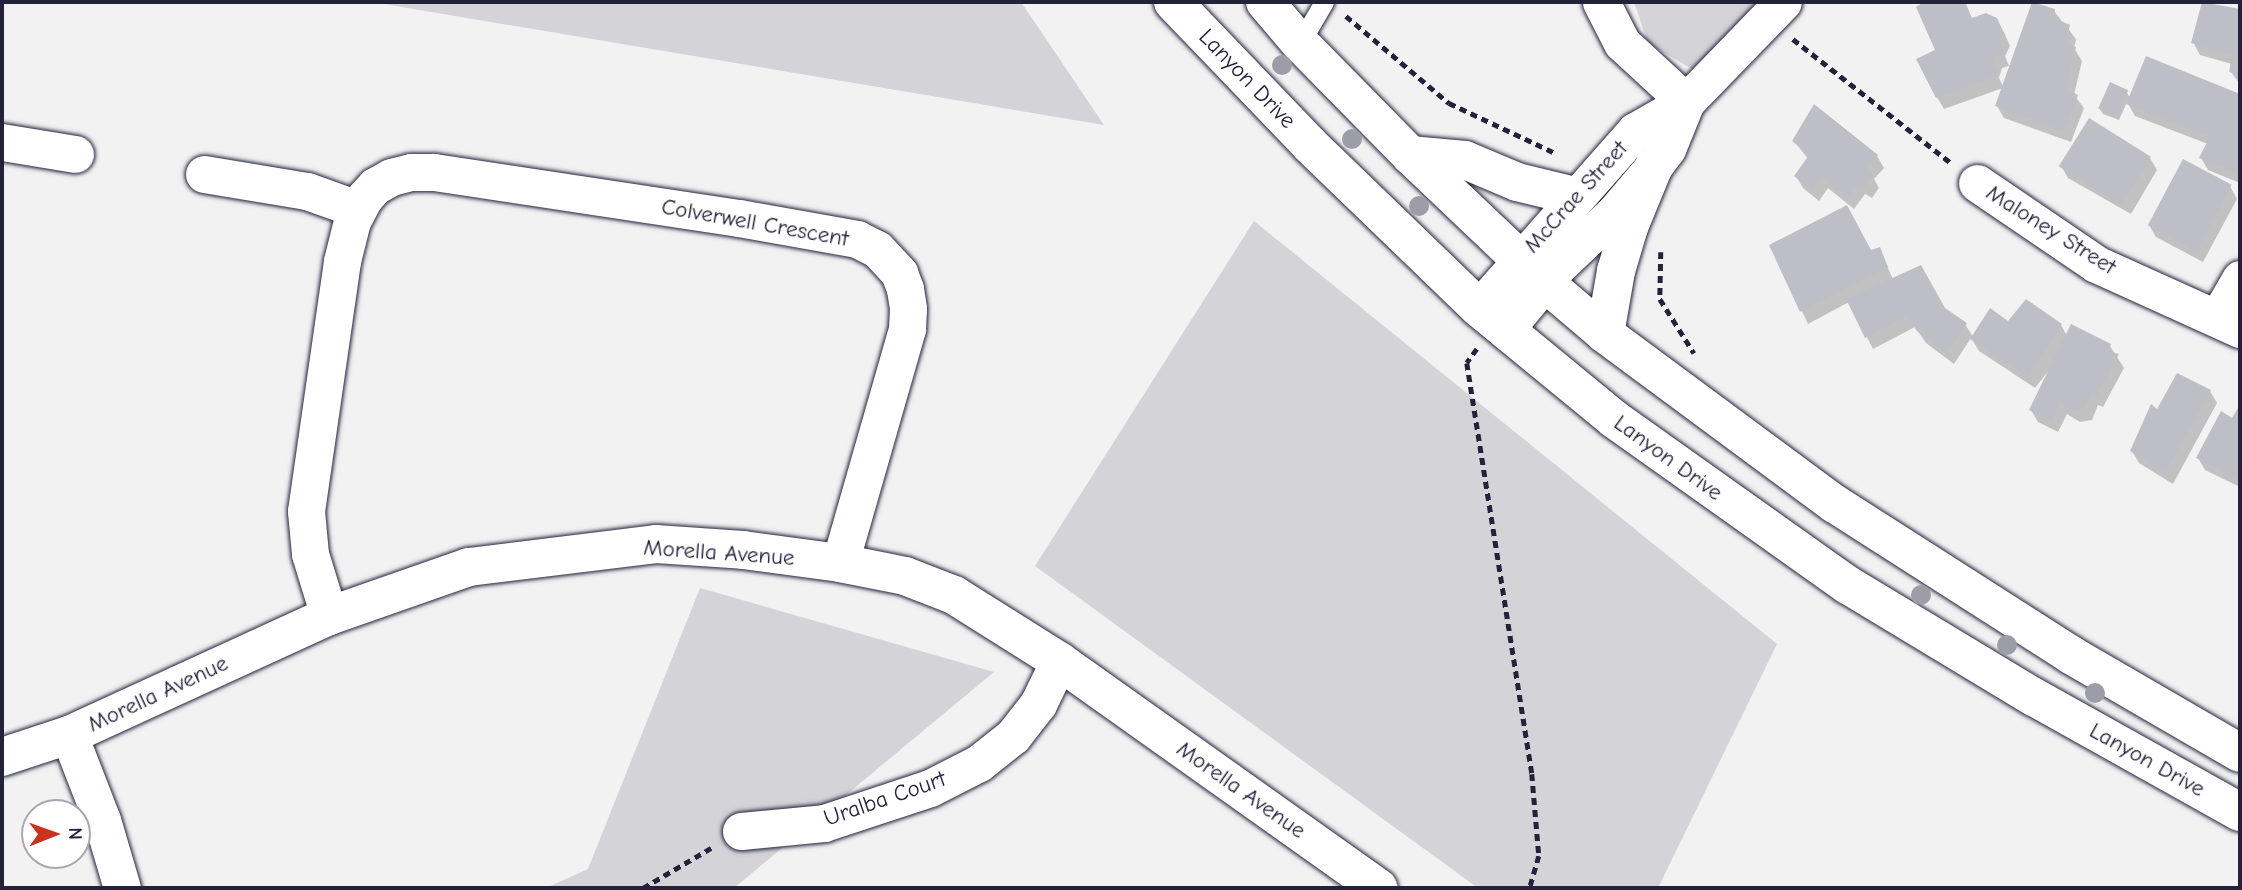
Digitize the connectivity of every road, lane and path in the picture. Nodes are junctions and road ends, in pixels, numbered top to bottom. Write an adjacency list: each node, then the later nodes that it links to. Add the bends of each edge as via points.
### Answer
1 (1173, 2): 18 (main road, Lanyon Drive, via 1309,144)
2 (1265, 2): 6 (main road)
3 (1324, 2): 6 (lane)
4 (1601, 2): 7 (street, via 1622,43)
5 (1774, 9): 7 (street, McCrae Street); 13 (path)
6 (1300, 43): 10 (main road)
7 (1686, 102): 11 (street, McCrae Street, via 1667,149); 14 (street, McCrae Street, via 1635,131)
8 (2, 142): 9 (street)
9 (75, 154)
10 (1410, 155): 14 (main road, via 1465,160 1517,182); 16 (main road)
11 (1654, 166): 16 (street, McCrae Street, via 1614,213); 20 (main road, via 1616,271)
12 (204, 174): 15 (street, via 307,191)
13 (1977, 183): 19 (street, Maloney Street, via 2096,264)
14 (1575, 197): 16 (street, McCrae Street)
15 (357, 209): 21 (street, Colverwell Crescent, via 375,186 391,177 433,172 739,218 857,239 877,248 899,273 905,289 906,329); 22 (street, Colverwell Crescent, via 342,261 306,511 310,554)
16 (1532, 270): 18 (street, McCrae Street); 20 (main road)
17 (2240, 279): 19 (street)
18 (1493, 320): 27 (main road, Lanyon Drive, via 1614,419 1848,585); 32 (path, via 1467,363 1532,774 1539,856)
19 (2229, 323)
20 (1605, 334): 25 (main road, via 1835,504 2071,655)
21 (840, 563): 22 (main road, Morella Avenue, via 656,544 469,567); 23 (main road, Morella Avenue, via 905,576 954,595)
22 (329, 616): 24 (main road, Morella Avenue)
23 (1059, 661): 28 (street, Uralba Court, via 1038,704 1013,736 979,763 930,788 824,823); 31 (main road, Morella Avenue)
24 (69, 735): 26 (main road, Morella Avenue); 29 (street)
25 (2240, 753)
26 (2, 757)
27 (2240, 812)
28 (741, 831): 30 (path)
29 (122, 888)
30 (643, 888)
31 (1379, 888)
32 (1530, 888)

